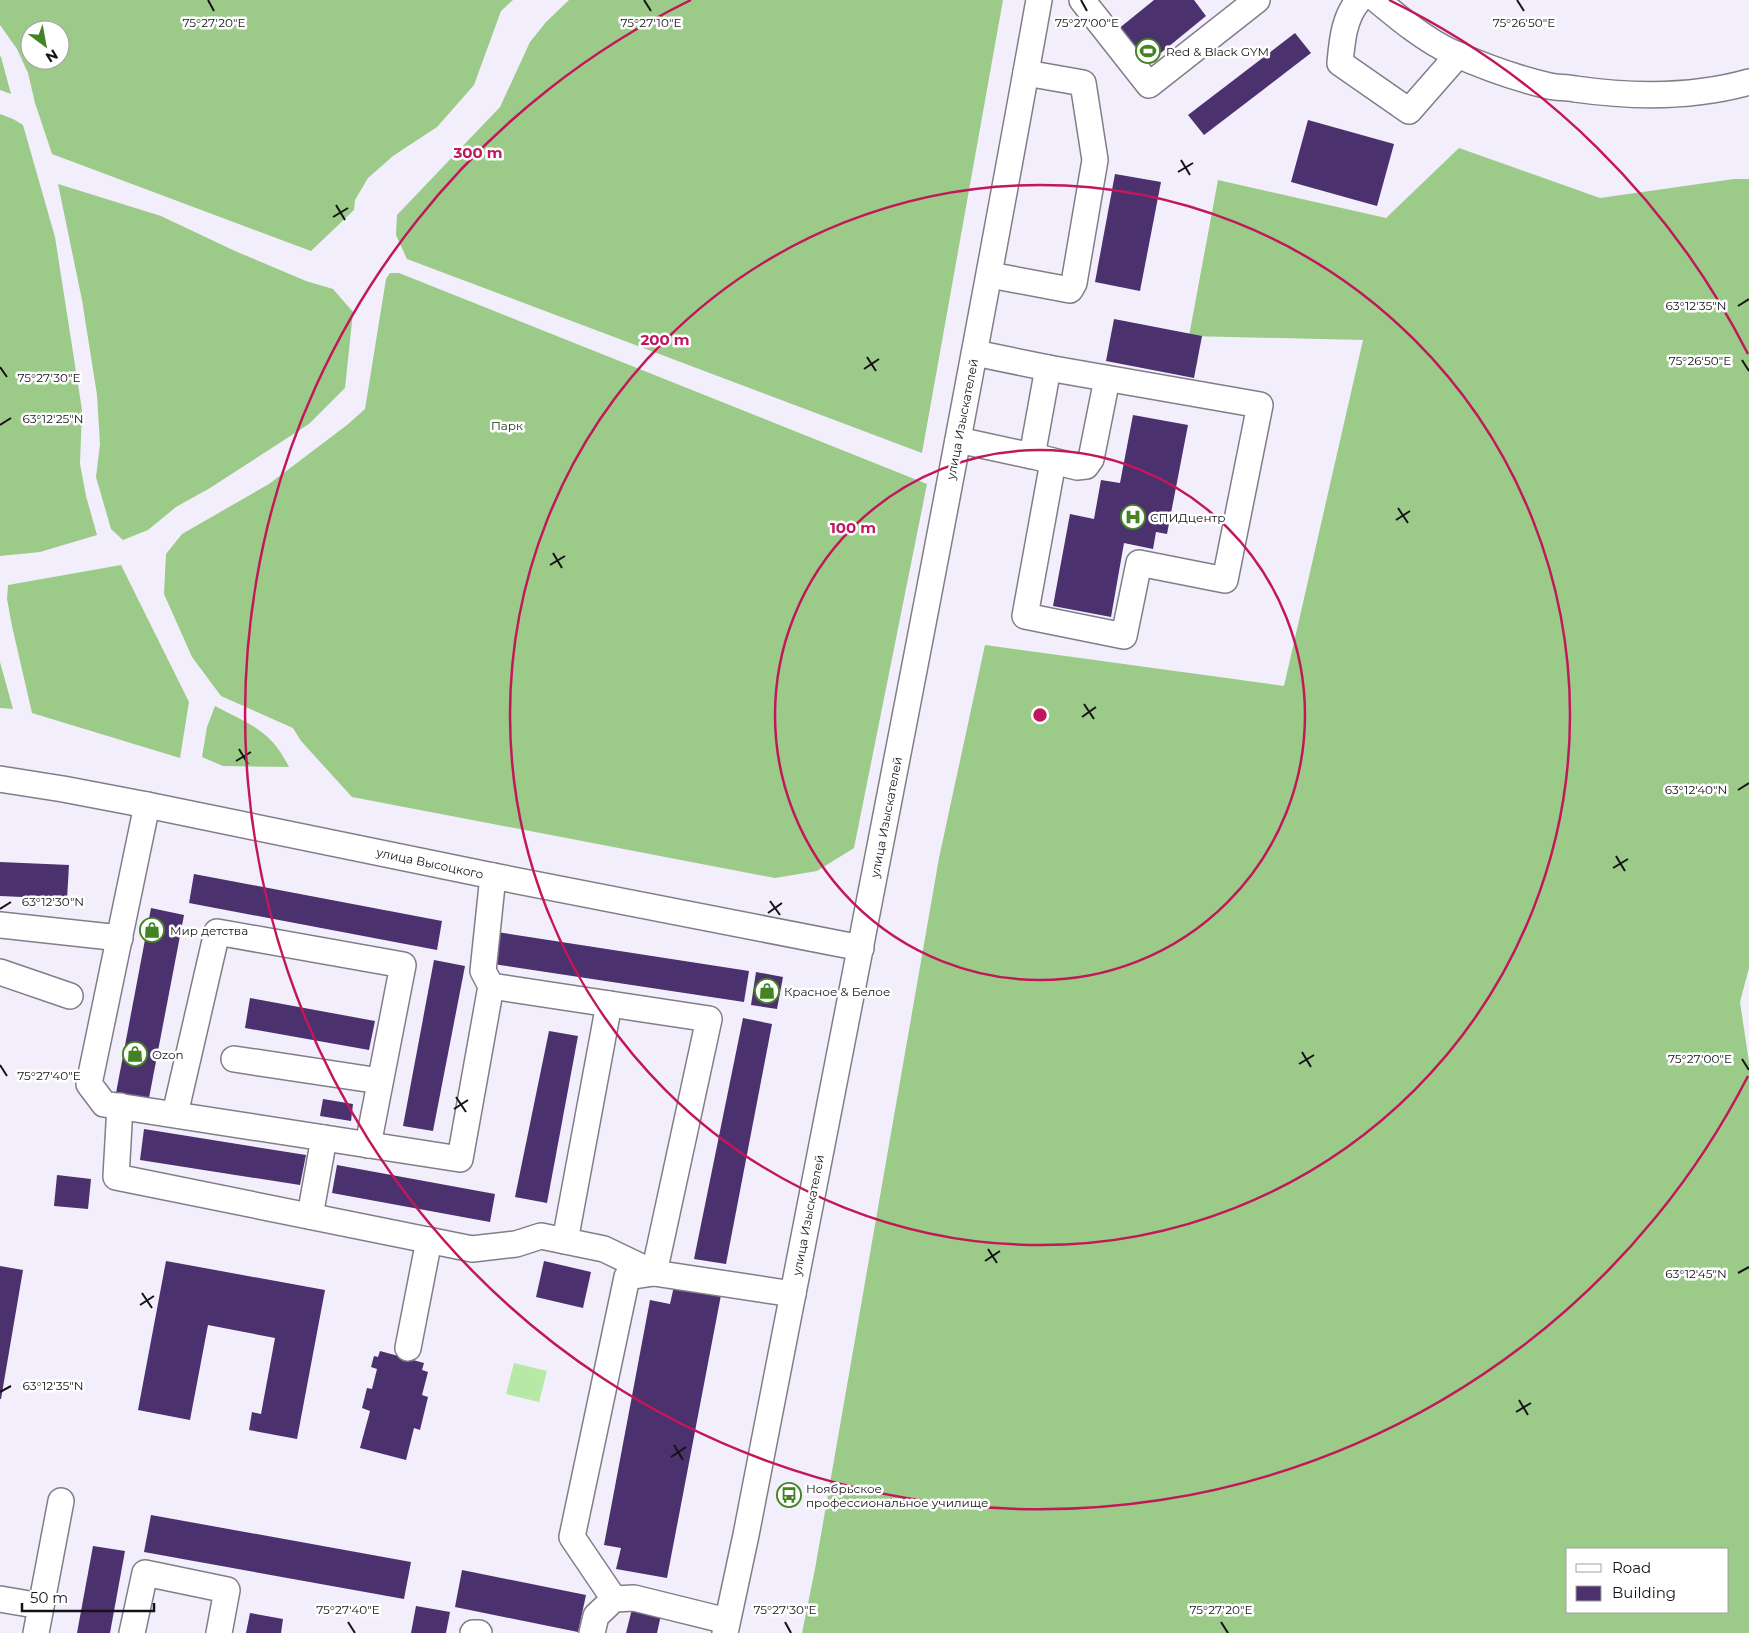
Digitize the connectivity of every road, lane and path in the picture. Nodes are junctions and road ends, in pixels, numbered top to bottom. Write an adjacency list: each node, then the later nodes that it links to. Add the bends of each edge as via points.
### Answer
1 (1039, 0): 7 (street, улица Изыскателей)
2 (1082, 0): 3 (street, via 1149,85)
3 (1257, 0)
4 (1359, 0): 6 (street, via 1352,8 1342,38 1340,63 1409,111)
5 (1376, 0): 6 (street, via 1426,38)
6 (1458, 55): 8 (street, via 1501,72 1551,86 1602,93 1653,95)
7 (1026, 73): 9 (street, улица Изыскателей); 9 (street, via 1083,83 1096,160 1076,274 1070,290)
8 (1749, 82)
9 (990, 275): 10 (street, улица Изыскателей)
10 (975, 353): 11 (street); 13 (street, улица Изыскателей)
11 (1048, 368): 12 (street); 14 (street)
12 (1107, 379): 14 (street, via 1091,459 1086,466); 14 (street, via 1260,405 1225,580 1140,563 1124,636 1025,616)
13 (958, 440): 14 (street); 20 (street, улица Изыскателей)
14 (1042, 459)
15 (0, 779): 16 (street, улица Высоцкого)
16 (147, 805): 17 (street, улица Высоцкого); 19 (street)
17 (492, 876): 20 (street, улица Высоцкого); 22 (street, via 483,971)
18 (0, 925): 19 (street)
19 (120, 938): 27 (street, via 89,1084 104,1104)
20 (861, 948): 35 (street, улица Изыскателей)
21 (0, 972): 23 (street)
22 (491, 986): 24 (street); 30 (street, via 460,1159)
23 (70, 996)
24 (609, 1004): 33 (street); 34 (street, via 709,1019)
25 (234, 1059): 26 (street)
26 (380, 1081): 28 (street, via 403,965 216,932); 30 (street)
27 (120, 1106): 28 (street); 31 (street, via 116,1177)
28 (175, 1114): 29 (street)
29 (324, 1138): 30 (street); 31 (street)
30 (368, 1145)
31 (310, 1216): 32 (street)
32 (429, 1240): 33 (street, via 472,1249 516,1244 541,1236); 36 (street)
33 (565, 1241): 34 (street, via 604,1249)
34 (654, 1273): 35 (street); 39 (street, via 627,1277 572,1537)
35 (793, 1294): 41 (street, улица Изыскателей)
36 (408, 1348)
37 (61, 1500): 40 (street)
38 (0, 1599): 40 (street)
39 (614, 1599): 41 (street, via 634,1598); 47 (street, via 596,1616)
40 (41, 1606): 42 (street)
41 (726, 1627)
42 (36, 1633)
43 (132, 1633): 44 (street, via 145,1573 227,1590)
44 (219, 1633)
45 (473, 1633): 46 (street)
46 (479, 1633)
47 (592, 1633)

